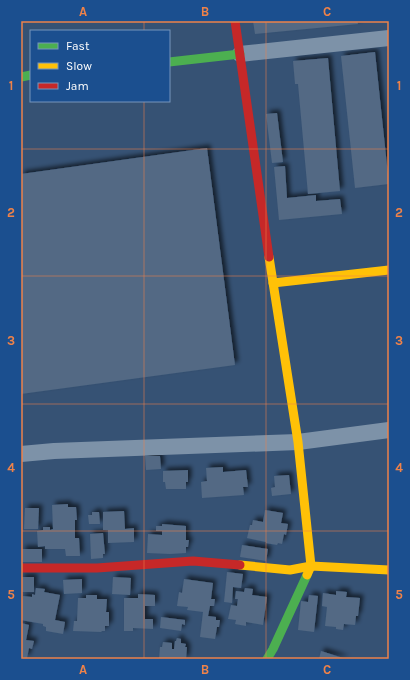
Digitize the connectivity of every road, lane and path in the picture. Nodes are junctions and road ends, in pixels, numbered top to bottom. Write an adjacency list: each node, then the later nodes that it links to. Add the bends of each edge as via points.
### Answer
1 (235, 21): 3 (street)
2 (389, 38): 3 (street)
3 (240, 54): 4 (street); 6 (street)
4 (170, 62)
5 (389, 270): 6 (street)
6 (273, 283): 8 (street)
7 (389, 430): 8 (street)
8 (298, 442): 9 (street); 10 (street)
9 (21, 454)
10 (311, 566): 11 (street, via 290,570 193,561 97,568); 12 (street); 13 (street)
11 (21, 568)
12 (389, 570)
13 (267, 659)

